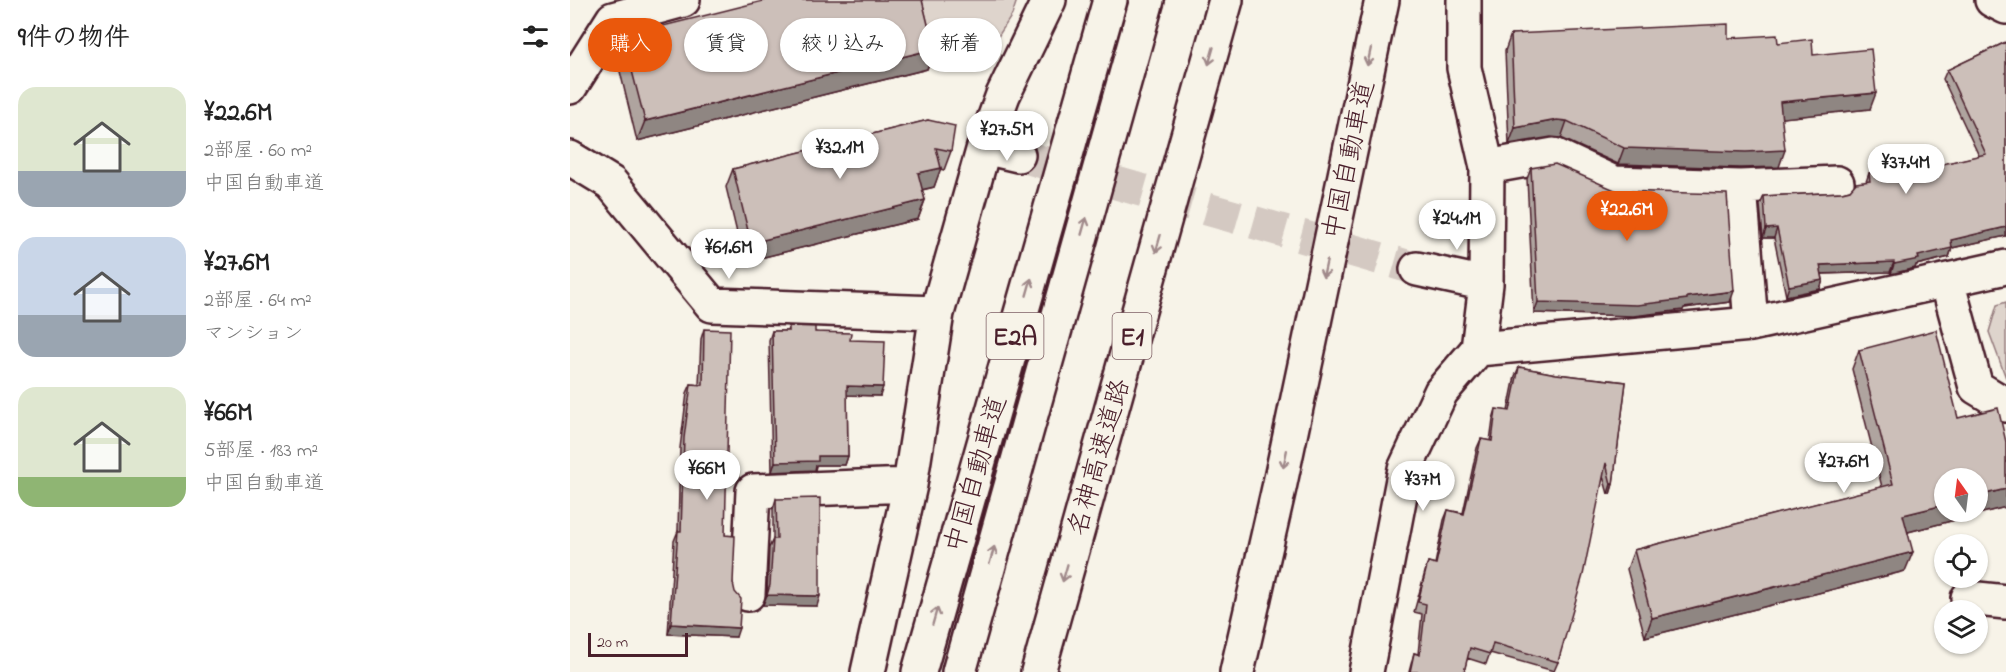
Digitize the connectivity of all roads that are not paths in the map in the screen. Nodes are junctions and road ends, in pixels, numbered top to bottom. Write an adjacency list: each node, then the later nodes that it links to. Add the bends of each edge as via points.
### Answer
1 (683, 0): 10 (main road, via 613,19)
2 (1049, 0): 11 (main road, via 1003,95)
3 (1110, 0): 30 (main road, 中国自動車道 / E2A, one-way to 3)
4 (1147, 0): 31 (main road, one-way to 4)
5 (1227, 0): 32 (main road, 名神高速道路 / E1, one-way to 32)
6 (1382, 0): 33 (main road, 中国自動車道, one-way to 33)
7 (1464, 0): 14 (main road, via 1464,68)
8 (1992, 0): 9 (main road)
9 (2006, 7)
10 (570, 87)
11 (984, 147): 12 (main road); 21 (main road)
12 (1018, 155)
13 (570, 158): 21 (main road, via 611,183 712,305)
14 (1487, 167): 16 (main road, via 1554,155 1614,183); 20 (main road)
15 (1837, 183): 16 (main road)
16 (1740, 186): 22 (main road)
17 (2006, 267): 19 (main road)
18 (1417, 269): 20 (main road)
19 (1947, 281): 22 (main road); 24 (main road, via 1977,387)
20 (1486, 284): 23 (main road)
21 (937, 313): 25 (main road)
22 (1751, 324): 23 (main road)
23 (1478, 349): 34 (main road, via 1441,392 1405,469)
24 (2006, 405)
25 (910, 485): 26 (main road, via 753,491); 29 (main road)
26 (748, 594)
27 (1968, 598): 28 (main road)
28 (2006, 602)
29 (868, 672)
30 (919, 672)
31 (959, 672)
32 (1038, 672)
33 (1237, 672)
34 (1366, 672)

